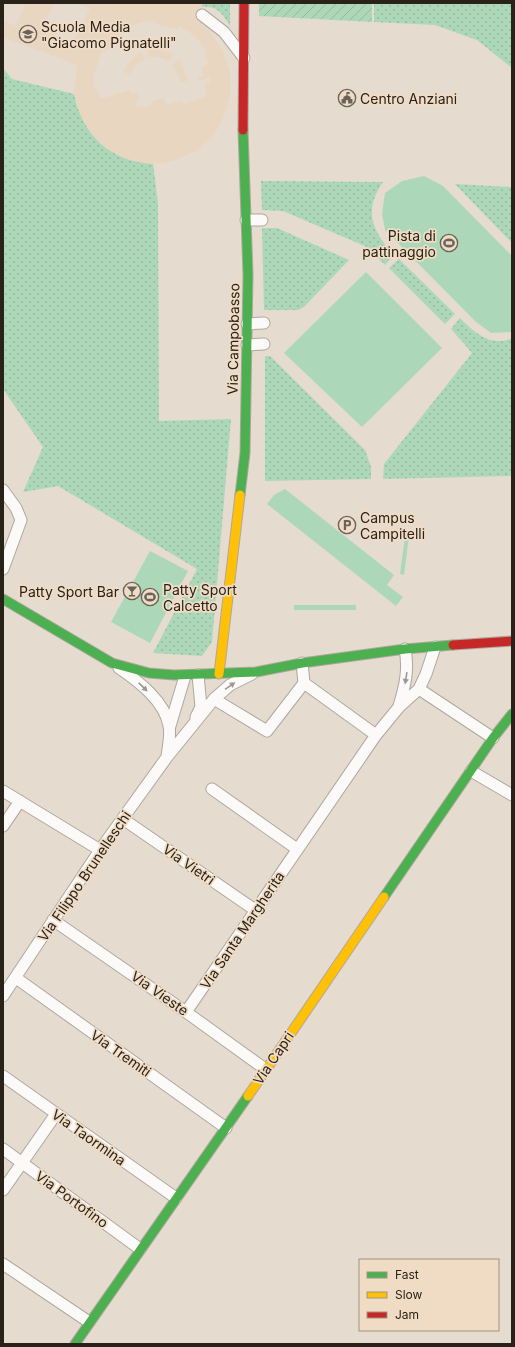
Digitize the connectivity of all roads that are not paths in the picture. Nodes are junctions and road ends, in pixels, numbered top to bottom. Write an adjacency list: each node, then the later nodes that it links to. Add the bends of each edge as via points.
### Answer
1 (244, 3): 3 (street, Via Campobasso)
2 (202, 15): 3 (street, via 224,32)
3 (244, 58): 4 (street, Via Campobasso)
4 (246, 220): 5 (street); 7 (street, Via Campobasso)
5 (262, 220)
6 (264, 323): 7 (street)
7 (248, 324): 9 (street, Via Campobasso)
8 (264, 344): 9 (street)
9 (247, 345): 19 (street, Via Campobasso, via 246,454)
10 (3, 490): 11 (street, via 21,520)
11 (3, 569)
12 (3, 599): 16 (street)
13 (512, 641): 14 (street)
14 (435, 647): 15 (street); 23 (street, Via Santa Margherita)
15 (405, 649): 17 (street); 26 (street, Via Santa Margherita, one-way to 26, via 407,676)
16 (112, 663): 21 (street, via 149,673); 29 (street, one-way to 29, via 153,697 164,710)
17 (302, 663): 18 (street); 22 (street)
18 (256, 672): 19 (street); 24 (street, Via Filippo Brunelleschi, one-way to 18, via 230,685)
19 (219, 674): 20 (street)
20 (198, 675): 21 (street); 28 (street, Via Filippo Brunelleschi, via 201,707)
21 (185, 676): 29 (street)
22 (304, 684): 24 (street, via 267,731); 31 (street)
23 (419, 689): 26 (street, Via Santa Margherita); 32 (street)
24 (214, 699): 28 (street, Via Filippo Brunelleschi)
25 (512, 703): 30 (street, Via Capri)
26 (399, 707): 31 (street, Via Santa Margherita)
27 (512, 714): 30 (street, Via Capri)
28 (193, 725): 33 (street, Via Filippo Brunelleschi)
29 (170, 726): 33 (street)
30 (502, 726): 32 (street, Via Capri)
31 (376, 735): 41 (street, Via Santa Margherita)
32 (493, 738): 34 (street, Via Capri)
33 (167, 757): 39 (street, Via Filippo Brunelleschi)
34 (471, 771): 37 (street); 48 (street, Via Capri)
35 (212, 789): 41 (street)
36 (3, 791): 38 (street)
37 (512, 795)
38 (20, 801): 40 (street); 42 (street)
39 (123, 818): 42 (street, Via Filippo Brunelleschi); 43 (street, Via Vietri)
40 (3, 826)
41 (297, 849): 43 (street, Via Santa Margherita)
42 (100, 850): 44 (street, Via Filippo Brunelleschi)
43 (255, 910): 47 (street, Via Santa Margherita)
44 (53, 920): 45 (street, Via Filippo Brunelleschi); 47 (street, Via Vieste)
45 (16, 978): 46 (street, Via Filippo Brunelleschi); 51 (street, Via Tremiti)
46 (3, 996)
47 (186, 1012): 48 (street, Via Vieste)
48 (265, 1069): 51 (street, Via Capri)
49 (3, 1076): 50 (street, Via Taormina)
50 (56, 1114): 53 (street); 55 (street, Via Taormina)
51 (226, 1128): 55 (street, Via Capri)
52 (3, 1149): 53 (street, Via Portofino)
53 (22, 1162): 54 (street); 56 (street, Via Portofino)
54 (3, 1190)
55 (176, 1198): 56 (street, Via Capri)
56 (140, 1249): 58 (street, Via Capri)
57 (3, 1264): 58 (street)
58 (89, 1322): 59 (street, Via Capri)
59 (75, 1344)

